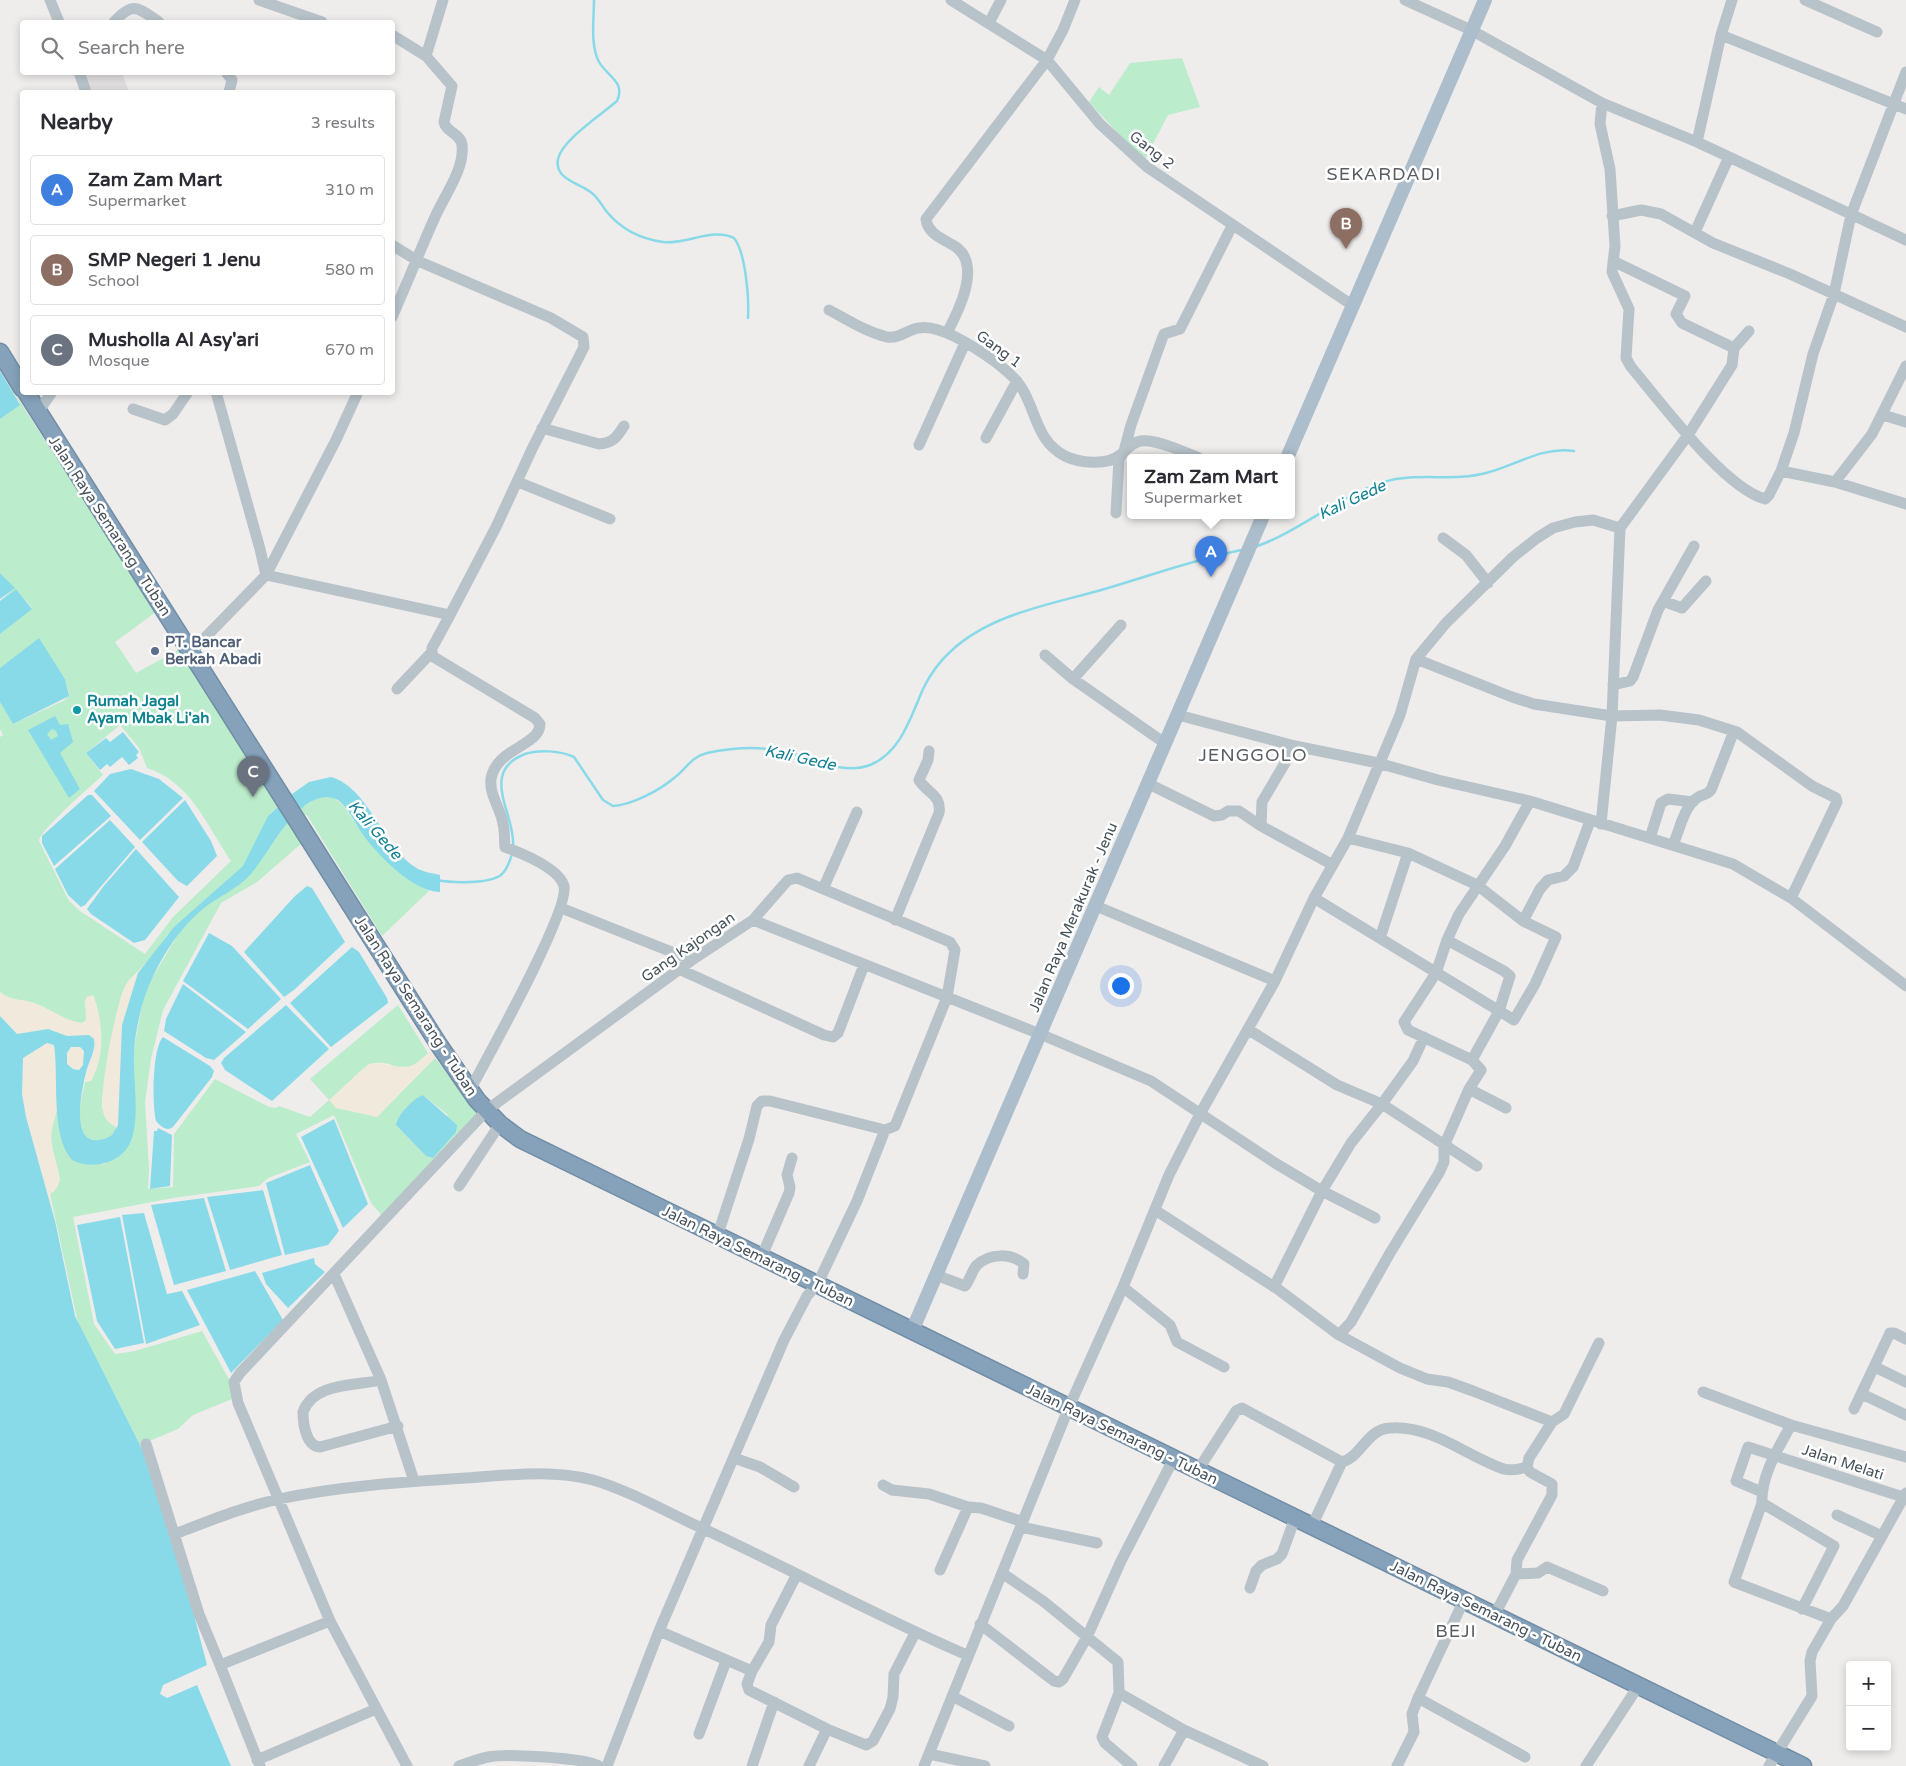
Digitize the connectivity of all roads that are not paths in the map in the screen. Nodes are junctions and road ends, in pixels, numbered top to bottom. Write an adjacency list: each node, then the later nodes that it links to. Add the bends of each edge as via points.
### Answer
1 (50, 0): 12 (street)
2 (259, 0): 15 (street)
3 (443, 0): 21 (street)
4 (951, 0): 16 (street, Gang 2)
5 (1001, 0): 16 (street)
6 (1075, 0): 22 (street, via 1064,30)
7 (1406, 0): 17 (street)
8 (1485, 0): 17 (main road)
9 (1732, 0): 19 (street)
10 (1805, 0): 18 (street)
11 (134, 4): 13 (street); 14 (street)
12 (58, 20)
13 (116, 20)
14 (156, 20)
15 (316, 20)
16 (989, 23): 22 (street, Gang 2)
17 (1471, 30): 28 (street); 42 (main road)
18 (1877, 32)
19 (1721, 35): 29 (street); 31 (street)
20 (395, 37): 21 (street)
21 (426, 56): 39 (street, via 452,86 444,124 462,144 456,174 434,218)
22 (1047, 60): 35 (street, Gang 2, via 1121,145 1146,167); 47 (street, via 926,219 930,231 958,248 965,262 965,295)
23 (1906, 72): 29 (street)
24 (80, 75): 26 (street)
25 (228, 75): 27 (street, via 232,80)
26 (85, 90)
27 (229, 90)
28 (1602, 103): 31 (street); 34 (street, via 1600,124 1610,169)
29 (1895, 105): 30 (street); 33 (street)
30 (1906, 109)
31 (1698, 142): 32 (street)
32 (1729, 157): 33 (street); 36 (street)
33 (1851, 215): 37 (street); 41 (street)
34 (1612, 216): 36 (street, via 1641,210 1661,214); 40 (street)
35 (1232, 226): 42 (street, Gang 2); 68 (street, via 1180,329 1164,334)
36 (1695, 232): 41 (street, via 1713,243)
37 (1906, 240)
38 (395, 247): 39 (street)
39 (418, 261): 44 (street); 64 (street, via 551,318 583,337 584,347)
40 (1613, 262): 49 (street, via 1685,296 1676,314 1682,323); 65 (street, via 1613,277 1629,309 1626,358)
41 (1834, 294): 45 (street); 71 (street, via 1813,354 1794,433)
42 (1352, 305): 70 (main road)
43 (829, 310): 47 (street, Gang 1, via 889,338 921,327)
44 (395, 311)
45 (1906, 327)
46 (1749, 331): 49 (street)
47 (947, 333): 48 (street, Gang 1)
48 (965, 343): 52 (street, Gang 1, via 997,363); 67 (street)
49 (1734, 348): 65 (street, via 1732,365)
50 (0, 352): 53 (highway)
51 (1906, 366): 61 (street)
52 (1017, 381): 66 (street); 68 (street, Gang 1, via 1026,394 1043,437 1065,456 1082,461 1100,461 1112,459)
53 (20, 385)
54 (28, 395): 60 (highway, Jalan Raya Semarang - Tuban)
55 (50, 395): 60 (street)
56 (186, 395): 59 (street, via 165,420)
57 (217, 395): 81 (street)
58 (357, 395): 81 (street)
59 (133, 409)
60 (38, 412): 87 (highway, Jalan Raya Semarang - Tuban)
61 (1883, 415): 62 (street); 73 (street)
62 (1906, 422)
63 (624, 426): 64 (street, via 613,442 599,444)
64 (542, 428): 72 (street)
65 (1688, 435): 71 (street, via 1718,468 1754,496 1765,499); 78 (street)
66 (986, 438)
67 (920, 445)
68 (1124, 451): 69 (street, Gang 1, via 1142,441 1155,442); 75 (street, via 1118,464)
69 (1188, 454)
70 (1289, 454)
71 (1781, 471): 73 (street)
72 (518, 482): 76 (street); 85 (street)
73 (1834, 482): 74 (street)
74 (1906, 504)
75 (1116, 513)
76 (610, 519)
77 (1262, 519): 94 (main road, Jalan Raya Merakurak - Jenu)
78 (1620, 528): 83 (street, via 1592,520 1553,528 1513,557); 92 (street)
79 (1443, 538): 83 (street, via 1466,555)
80 (1694, 546): 84 (street)
81 (266, 575): 85 (street); 87 (street)
82 (1706, 581): 84 (street, via 1682,608)
83 (1488, 584): 90 (street, via 1446,623)
84 (1663, 601): 92 (street, via 1633,677)
85 (450, 615): 88 (street)
86 (1121, 625): 91 (street)
87 (191, 652): 136 (highway, Jalan Raya Semarang - Tuban)
88 (430, 654): 93 (street); 117 (street, via 540,724 539,734 499,762 493,773 492,790 503,822 506,847 519,851 561,879 565,894)
89 (1045, 655): 91 (street)
90 (1416, 659): 95 (street, via 1534,704); 100 (street, via 1400,715)
91 (1072, 679): 97 (street)
92 (1613, 684): 95 (street)
93 (397, 689)
94 (1178, 716): 97 (main road, Jalan Raya Merakurak - Jenu); 98 (street)
95 (1612, 716): 96 (street, via 1660,715 1699,720); 105 (street)
96 (1734, 731): 103 (street, via 1711,790); 115 (street, via 1812,786 1836,798 1837,802)
97 (1166, 744): 101 (main road, Jalan Raya Merakurak - Jenu)
98 (1295, 746): 100 (street); 106 (street, via 1262,802)
99 (929, 751): 119 (street, via 919,780 937,797 939,813)
100 (1378, 763): 102 (street); 107 (street, via 1367,798)
101 (1148, 784): 106 (street, via 1214,816 1228,810 1239,811); 116 (main road, Jalan Raya Merakurak - Jenu)
102 (1530, 801): 105 (street); 112 (street, via 1506,846)
103 (1693, 802): 108 (street, via 1668,799 1662,802); 109 (street)
104 (857, 812): 113 (street)
105 (1596, 822): 108 (street); 120 (street, via 1573,867 1564,876 1548,880)
106 (1261, 826): 111 (street)
107 (1348, 838): 110 (street); 111 (street)
108 (1650, 838): 109 (street)
109 (1673, 845): 115 (street, via 1733,864)
110 (1408, 853): 112 (street); 121 (street)
111 (1333, 865): 114 (street)
112 (1477, 886): 120 (street); 122 (street)
113 (823, 889): 118 (street, via 798,878 788,880); 119 (street)
114 (1314, 898): 121 (street); 127 (street)
115 (1791, 898): 128 (street)
116 (1096, 906): 127 (street); 132 (main road, Jalan Raya Merakurak - Jenu)
117 (561, 908): 123 (street); 136 (street, via 508,1020)
118 (753, 920): 123 (street, Gang Kajongan); 124 (street, Gang Kajongan)
119 (895, 920): 129 (street, via 954,945 956,950)
120 (1523, 921): 130 (street, via 1556,940 1516,1017 1510,1020)
121 (1380, 938): 126 (street)
122 (1447, 940): 126 (street); 130 (street, via 1509,973 1510,980)
123 (692, 960): 125 (street, Gang Kajongan)
124 (864, 965): 125 (street, via 838,1033 833,1037); 129 (street, Gang Kajongan)
125 (680, 970): 139 (street, Gang Kajongan)
126 (1436, 973): 130 (street); 133 (street, via 1404,1022 1408,1030)
127 (1275, 981): 131 (street)
128 (1906, 986)
129 (947, 997): 132 (street, Gang Kajongan); 142 (street, via 895,1126)
130 (1499, 1012): 134 (street)
131 (1248, 1030): 137 (street, via 1337,1085); 140 (street)
132 (1040, 1034): 140 (street, Gang Kajongan, via 1151,1081); 154 (main road, Jalan Raya Merakurak - Jenu)
133 (1424, 1037): 134 (street); 137 (street, via 1409,1067)
134 (1472, 1060): 135 (street, via 1481,1070)
135 (1469, 1089): 138 (street); 143 (street)
136 (470, 1090): 139 (highway, Jalan Raya Semarang - Tuban)
137 (1382, 1104): 143 (street); 147 (street, via 1351,1143)
138 (1506, 1108)
139 (487, 1110): 141 (highway, Jalan Raya Semarang - Tuban); 152 (street, Gang Kajongan)
140 (1200, 1114): 147 (street, Gang Kajongan); 148 (street)
141 (500, 1124): 146 (street); 150 (highway, Jalan Raya Semarang - Tuban, via 520,1139)
142 (885, 1130): 150 (street, via 762,1101 757,1106); 155 (street, via 867,1179)
143 (1444, 1146): 145 (street); 159 (street, via 1444,1162 1439,1173 1351,1322)
144 (792, 1158): 151 (street, via 787,1175 789,1193)
145 (1477, 1166)
146 (459, 1186)
147 (1322, 1191): 149 (street, Gang Kajongan); 157 (street)
148 (1155, 1210): 156 (street); 157 (street)
149 (1374, 1218)
150 (717, 1237): 151 (highway, Jalan Raya Semarang - Tuban)
151 (761, 1258): 155 (highway, Jalan Raya Semarang - Tuban)
152 (334, 1274): 164 (street); 187 (street, Gang Kajongan, via 234,1382 238,1403)
153 (1023, 1274): 154 (street, via 1024,1264 1004,1255 976,1266 965,1286)
154 (936, 1275): 158 (main road, Jalan Raya Merakurak - Jenu)
155 (818, 1284): 158 (highway, Jalan Raya Semarang - Tuban); 177 (street, via 803,1302 784,1340)
156 (1123, 1287): 162 (street, via 1170,1325 1177,1342); 168 (street)
157 (1274, 1287): 159 (street)
158 (912, 1331): 168 (highway, Jalan Raya Semarang - Tuban)
159 (1339, 1335): 171 (street, via 1400,1368 1427,1379 1448,1382)
160 (1906, 1339): 163 (street, via 1890,1333)
161 (1599, 1342): 171 (street, via 1564,1414)
162 (1224, 1367)
163 (1875, 1367): 165 (street); 167 (street)
164 (381, 1380): 173 (street); 173 (street, via 337,1386 311,1399 303,1412 310,1442 320,1447)
165 (1906, 1382)
166 (1702, 1392): 172 (street)
167 (1862, 1394): 169 (street); 170 (street)
168 (1069, 1407): 178 (highway, Jalan Raya Semarang - Tuban); 191 (street)
169 (1854, 1409)
170 (1906, 1415)
171 (1552, 1422): 180 (street, via 1529,1458)
172 (1791, 1425): 175 (street); 176 (street)
173 (398, 1426): 182 (street)
174 (146, 1444): 194 (street)
175 (1774, 1455): 185 (street, Jalan Melati); 186 (street); 186 (street, Jalan Melati, via 1749,1447 1745,1450 1736,1481)
176 (1906, 1457)
177 (734, 1458): 184 (street, via 760,1467); 193 (street)
178 (1174, 1458): 181 (highway, Jalan Raya Semarang - Tuban); 211 (street, via 1121,1560)
179 (1342, 1462): 180 (street, via 1354,1458 1378,1430 1390,1428 1428,1433 1505,1470); 181 (street, via 1239,1408); 192 (street)
180 (1527, 1467): 200 (street, via 1552,1484 1554,1490 1517,1560)
181 (1198, 1470): 190 (highway, Jalan Raya Semarang - Tuban)
182 (414, 1481): 187 (street); 193 (street, via 530,1473 577,1477 607,1485)
183 (883, 1485): 188 (street, via 892,1490 929,1494)
184 (794, 1487)
185 (1905, 1495): 195 (street)
186 (1762, 1497): 204 (street, via 1834,1546); 204 (street, via 1734,1582)
187 (277, 1500): 194 (street); 207 (street)
188 (968, 1507): 191 (street, via 982,1508); 197 (street)
189 (1837, 1515): 195 (street)
190 (1295, 1518): 192 (highway, Jalan Raya Semarang - Tuban); 201 (street, via 1282,1554 1256,1571)
191 (1022, 1525): 196 (street); 198 (street)
192 (1312, 1526): 203 (highway, Jalan Raya Semarang - Tuban)
193 (704, 1529): 199 (street); 209 (street)
194 (175, 1534): 214 (street, via 199,1614)
195 (1882, 1536): 206 (street, via 1843,1606)
196 (1097, 1543)
197 (940, 1570)
198 (1002, 1573): 208 (street); 211 (street)
199 (797, 1574): 210 (street); 215 (street, via 771,1625 769,1642)
200 (1516, 1574): 202 (street, via 1538,1573 1547,1567); 205 (street)
201 (1250, 1588)
202 (1603, 1591)
203 (1464, 1600): 205 (highway, Jalan Raya Semarang - Tuban); 219 (street)
204 (1802, 1609): 206 (street)
205 (1494, 1616): 216 (highway, Jalan Raya Semarang - Tuban)
206 (1831, 1620): 228 (street, via 1812,1652 1812,1696)
207 (330, 1621): 214 (street); 221 (street)
208 (980, 1624): 211 (street, via 1060,1682); 212 (street)
209 (659, 1632): 213 (street); 233 (street)
210 (915, 1633): 212 (street); 223 (street, via 894,1674 890,1709 871,1743 866,1745)
211 (1087, 1637): 217 (street, via 1118,1662)
212 (967, 1655): 218 (street)
213 (726, 1661): 215 (street); 225 (street)
214 (220, 1665): 229 (street)
215 (752, 1671): 220 (street, via 747,1688)
216 (1639, 1685): 228 (highway, Jalan Raya Semarang - Tuban); 242 (street)
217 (1119, 1692): 224 (street); 238 (street, via 1102,1737)
218 (952, 1696): 222 (street); 226 (street)
219 (1418, 1698): 227 (street); 241 (street, via 1412,1714 1414,1732)
220 (774, 1702): 223 (street); 234 (street)
221 (376, 1709): 229 (street); 230 (street)
222 (1009, 1726)
223 (827, 1729): 235 (street)
224 (1184, 1730): 239 (street); 240 (street)
225 (699, 1734)
226 (929, 1754): 236 (street); 237 (street)
227 (1525, 1757)
228 (1773, 1760): 243 (highway, Jalan Raya Semarang - Tuban)
229 (258, 1763)
230 (407, 1766)
231 (459, 1766): 232 (street, via 489,1756 561,1759)
232 (599, 1766)
233 (608, 1766)
234 (752, 1766)
235 (809, 1766)
236 (924, 1766)
237 (985, 1766)
238 (1132, 1766)
239 (1164, 1766)
240 (1263, 1766)
241 (1397, 1766)
242 (1586, 1766)
243 (1803, 1766)

